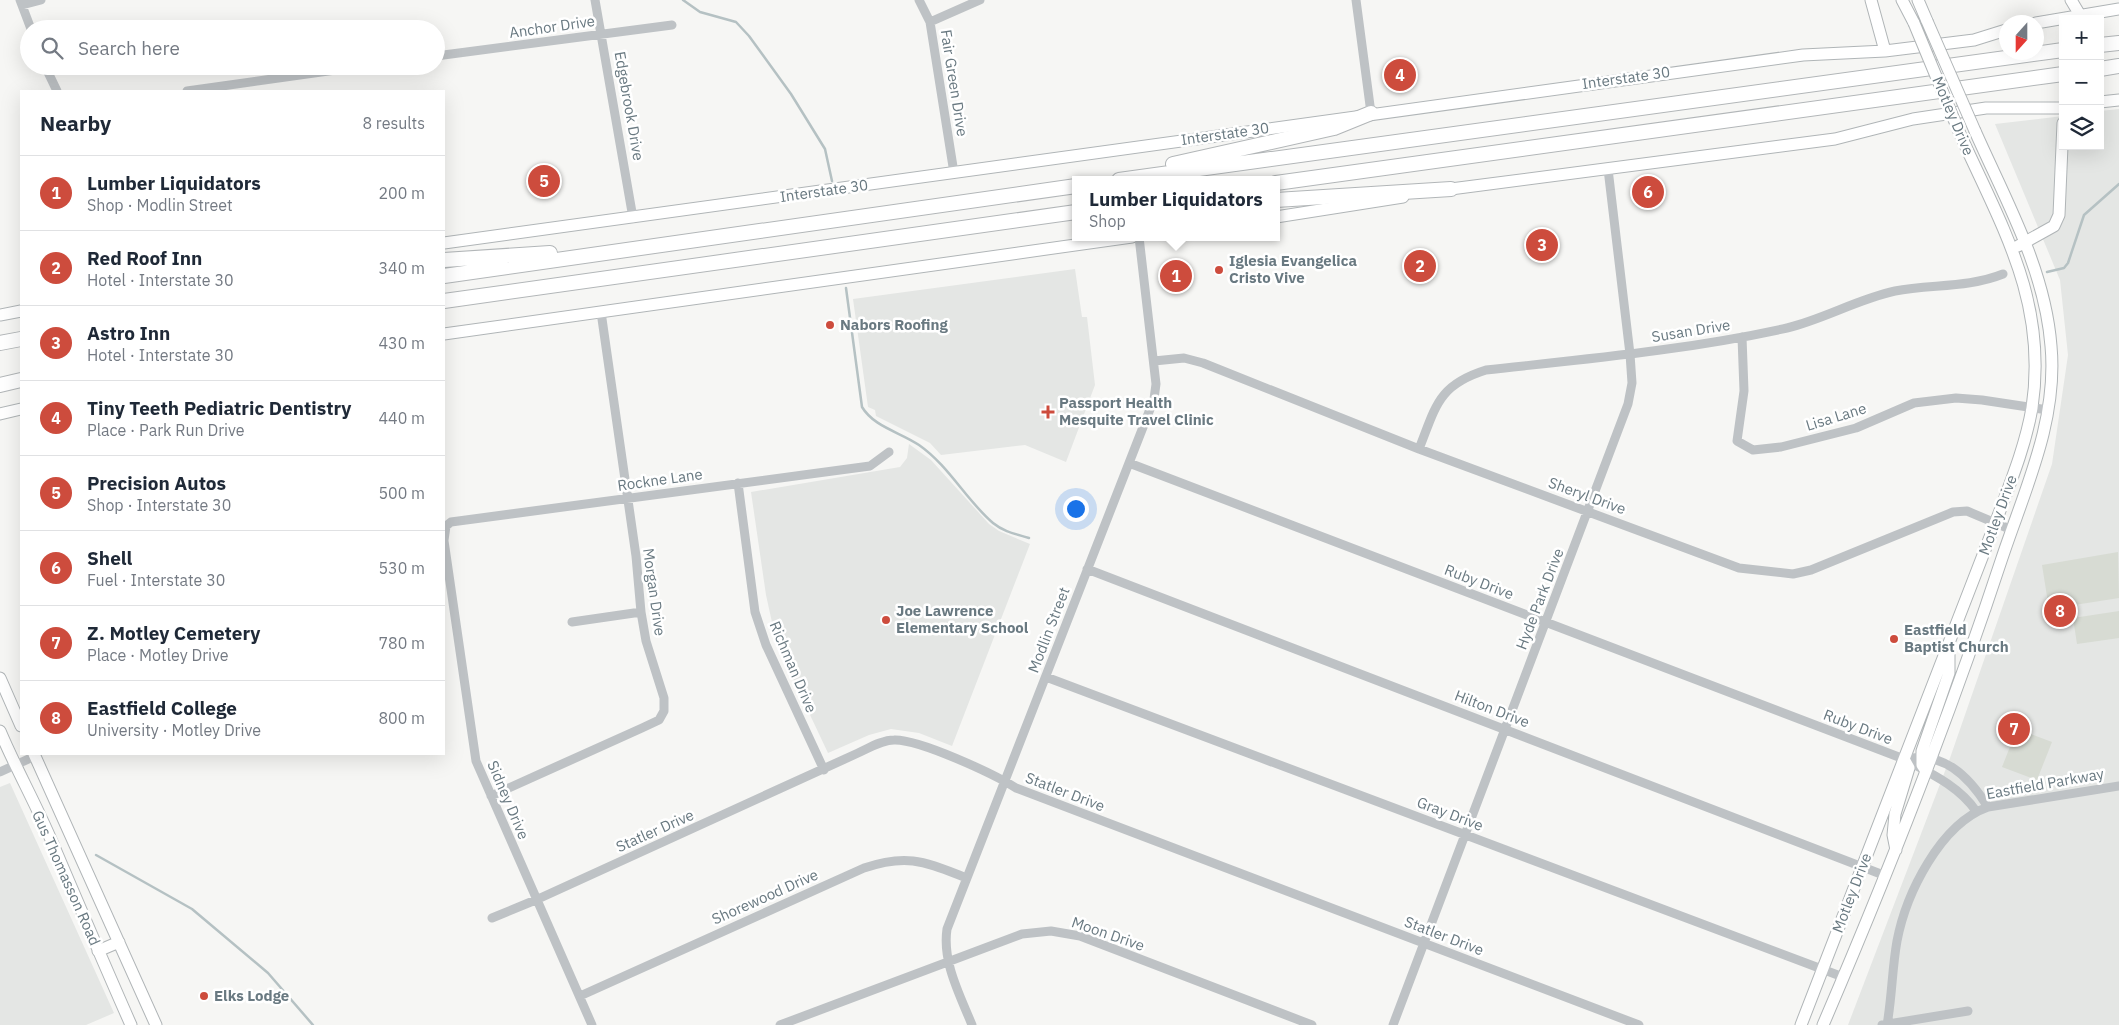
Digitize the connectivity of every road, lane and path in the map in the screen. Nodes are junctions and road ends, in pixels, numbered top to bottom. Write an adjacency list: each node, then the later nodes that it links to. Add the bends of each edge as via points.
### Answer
1 (41, 0): 10 (street)
2 (595, 0): 19 (street, Edgebrook Drive)
3 (919, 0): 15 (street, Fair Green Drive)
4 (980, 0): 15 (street)
5 (1356, 0): 35 (street)
6 (1871, 0): 22 (main road)
7 (1902, 0): 52 (main road, Motley Drive, bridge)
8 (1918, 0): 50 (main road, Motley Drive, bridge)
9 (2070, 0): 12 (main road)
10 (21, 2): 14 (street)
11 (2119, 9): 12 (main road)
12 (2080, 15)
13 (2059, 19): 16 (main road)
14 (28, 20)
15 (930, 22): 38 (street, Fair Green Drive)
16 (2044, 22)
17 (672, 25): 19 (street, Anchor Drive)
18 (1999, 32): 22 (main road, Interstate 30, via 1974,40)
19 (602, 34): 24 (street, Anchor Drive); 47 (street, Edgebrook Drive)
20 (2119, 42): 21 (highway)
21 (2104, 44)
22 (1885, 51): 35 (main road, Interstate 30, via 1803,55)
23 (2059, 51): 40 (highway)
24 (445, 55)
25 (2119, 66): 26 (highway)
26 (2104, 68)
27 (49, 75): 30 (street)
28 (300, 75): 31 (street)
29 (2059, 75): 41 (highway)
30 (57, 90)
31 (194, 90)
32 (2119, 100): 33 (main road)
33 (2104, 102)
34 (2059, 108): 37 (main road, via 1986,108 1913,119 1835,139)
35 (1371, 113): 38 (main road, Interstate 30); 39 (highway, via 1334,128)
36 (2062, 150): 50 (main road, via 2058,215 2054,226)
37 (1608, 169): 43 (main road); 65 (street, Hyde Park Drive)
38 (954, 173): 47 (main road, Interstate 30)
39 (1124, 176)
40 (1148, 176)
41 (1280, 182)
42 (1072, 187): 53 (highway)
43 (1451, 189): 44 (highway); 46 (main road)
44 (1280, 200)
45 (1072, 213): 57 (highway)
46 (1280, 216)
47 (633, 218): 51 (main road, Interstate 30)
48 (1104, 241): 59 (main road)
49 (1140, 241): 66 (street, Modlin Street)
50 (2025, 242): 52 (main road); 71 (main road, Motley Drive, via 2040,278 2048,315 2052,349)
51 (445, 243)
52 (2012, 248): 69 (main road, Motley Drive, via 2032,315 2036,352)
53 (632, 249): 54 (highway); 56 (highway)
54 (445, 260)
55 (2003, 274): 62 (street, Susan Drive, via 1973,284 1894,292 1814,320)
56 (445, 276)
57 (445, 301)
58 (20, 311): 60 (main road)
59 (601, 312): 61 (main road); 77 (street, Morgan Drive)
60 (0, 315)
61 (445, 334)
62 (1742, 336): 65 (street, Susan Drive); 69 (street, Lisa Lane, via 1744,390 1736,441 1753,450 1781,447 1856,428 1914,404 1956,398)
63 (20, 339): 64 (highway)
64 (0, 343)
65 (1630, 354): 73 (street, Susan Drive, via 1486,370 1469,375 1448,389 1436,405); 78 (street, Hyde Park Drive, via 1632,383 1628,404)
66 (1154, 361): 73 (street, Sheryl Drive, via 1184,358 1203,363); 75 (street, Modlin Street, via 1154,399)
67 (20, 380): 68 (highway)
68 (0, 385)
69 (2032, 407): 71 (street, Lisa Lane); 79 (main road, Motley Drive)
70 (20, 409): 72 (main road)
71 (2048, 410): 80 (main road, Motley Drive, via 2032,476)
72 (0, 414)
73 (1419, 449): 78 (street, Sheryl Drive)
74 (889, 452): 76 (street, Rockne Lane, via 870,466)
75 (1129, 463): 83 (street, Modlin Street); 86 (street, Ruby Drive)
76 (738, 483): 77 (street, Rockne Lane); 97 (street, Richman Drive, via 755,612 766,645)
77 (627, 499): 81 (street, Rockne Lane, via 451,522 446,526); 84 (street, Morgan Drive)
78 (1589, 511): 79 (street, Sheryl Drive, via 1739,568 1793,574 1811,570 1953,512 1967,511); 86 (street, Hyde Park Drive)
79 (1996, 524): 80 (street, Sheryl Drive); 87 (main road, Motley Drive)
80 (2012, 530): 94 (main road, Motley Drive, via 1965,670)
81 (445, 534)
82 (445, 548): 102 (street, Sidney Drive, via 476,761)
83 (1087, 570): 88 (street, Modlin Street); 91 (street, Hilton Drive)
84 (641, 612): 85 (street); 102 (street, Morgan Drive, via 646,641 664,698 664,711 659,720)
85 (572, 622)
86 (1546, 623): 91 (street, Hyde Park Drive); 95 (street, Ruby Drive)
87 (1949, 646): 94 (main road, via 1948,673); 95 (main road, Motley Drive)
88 (1046, 677): 100 (street, Modlin Street); 105 (street, Gray Drive)
89 (0, 678): 90 (main road)
90 (20, 724)
91 (1506, 729): 105 (street, Hyde Park Drive); 107 (street, Hilton Drive)
92 (0, 731): 96 (main road, Gus Thomasson Road)
93 (35, 755): 96 (street); 112 (main road, Gus Thomasson Road)
94 (1926, 757): 95 (street); 98 (main road, Motley Drive); 103 (street, via 1964,775)
95 (1904, 759): 98 (street, Ruby Drive); 106 (main road, via 1910,768 1895,814 1893,835); 107 (main road, Motley Drive)
96 (14, 766): 99 (street); 114 (main road, Gus Thomasson Road, via 52,840)
97 (824, 770): 100 (street, Statler Drive, via 878,744 896,740 918,744); 110 (street, Statler Drive)
98 (1926, 771): 104 (street, Ruby Drive, via 1969,801); 106 (main road, Motley Drive)
99 (0, 772)
100 (1006, 782): 109 (street, Modlin Street); 113 (street, Statler Drive)
101 (2119, 786): 103 (street, Eastfield Parkway)
102 (491, 796): 110 (street, Sidney Drive)
103 (1988, 807): 104 (street, Eastfield Parkway)
104 (1976, 811): 130 (street, Eastfield Parkway, via 1954,827 1906,906 1897,941)
105 (1466, 835): 113 (street, Hyde Park Drive); 116 (street, Gray Drive)
106 (1896, 852): 108 (main road, Motley Drive)
107 (1862, 867): 108 (street, Hilton Drive); 116 (main road, Motley Drive)
108 (1886, 876): 117 (main road, Motley Drive)
109 (967, 878): 115 (street, Modlin Street, via 947,929); 118 (street, Shorewood Drive, via 926,863 908,859 888,860)
110 (538, 899): 111 (street, Statler Drive); 118 (street, Sidney Drive)
111 (492, 918)
112 (119, 942): 114 (main road); 121 (main road, Gus Thomasson Road)
113 (1424, 943): 126 (street, Hyde Park Drive); 127 (street, Statler Drive)
114 (98, 951): 120 (main road, Gus Thomasson Road)
115 (948, 961): 123 (street, Moon Drive); 124 (street, Modlin Street); 125 (street, Moon Drive, via 1022,934 1062,932 1080,936)
116 (1822, 969): 117 (street, Gray Drive); 128 (main road, Motley Drive)
117 (1843, 977): 129 (main road, Motley Drive)
118 (580, 996): 122 (street, Sidney Drive)
119 (1968, 1011): 130 (street)
120 (131, 1025)
121 (156, 1025)
122 (592, 1025)
123 (780, 1025)
124 (972, 1025)
125 (1312, 1025)
126 (1393, 1025)
127 (1639, 1025)
128 (1801, 1025)
129 (1823, 1025)
130 (1886, 1025)

